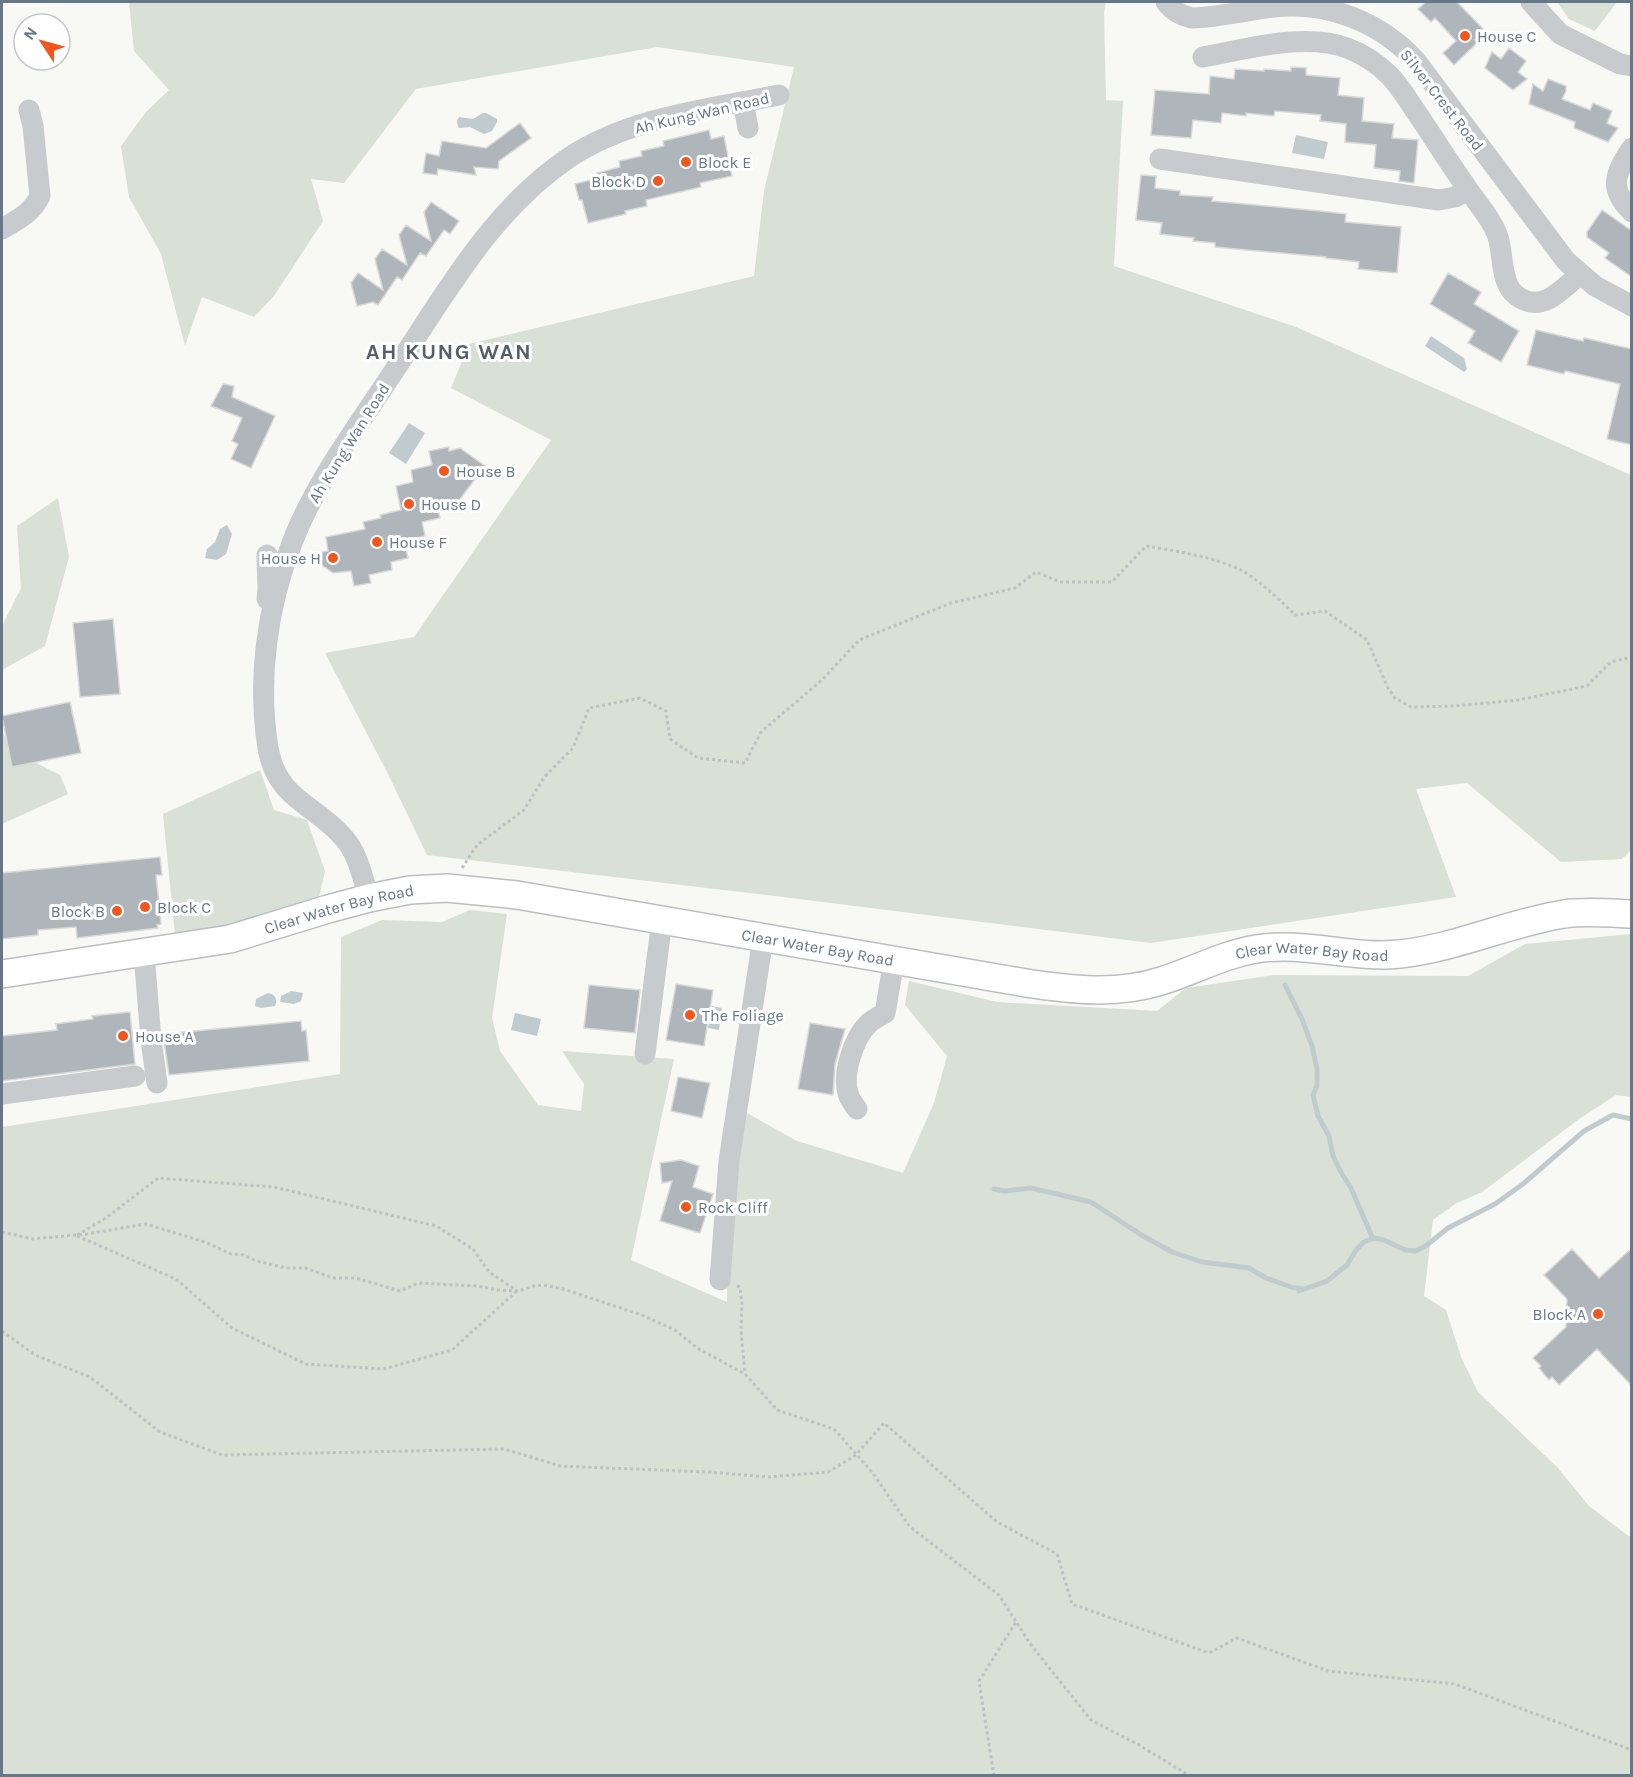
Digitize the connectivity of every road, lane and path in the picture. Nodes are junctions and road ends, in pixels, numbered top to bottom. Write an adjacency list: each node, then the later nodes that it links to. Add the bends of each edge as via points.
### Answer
1 (1166, 2): 3 (street, Silver Crest Road, via 1180,15 1192,18)
2 (1531, 2): 5 (street, via 1560,34 1620,64)
3 (1314, 4): 15 (street, Silver Crest Road, via 1365,22 1386,34 1416,61 1553,246)
4 (1203, 57): 12 (street, via 1316,40 1364,56 1401,89)
5 (1632, 66)
6 (779, 95): 7 (street, Ah Kung Wan Road)
7 (742, 102): 9 (street); 19 (street, Ah Kung Wan Road, via 650,122 586,147 555,167 496,224 309,505 291,544 277,590)
8 (29, 110): 14 (street, via 40,196 28,213)
9 (748, 128)
10 (1632, 148): 13 (street, via 1621,164 1616,184 1623,204)
11 (1160, 159): 12 (street, via 1439,201)
12 (1468, 190): 15 (street, via 1497,234 1506,280 1519,298 1540,303 1551,299)
13 (1632, 212)
14 (2, 229)
15 (1580, 274): 16 (street, Silver Crest Road)
16 (1632, 306)
17 (267, 555): 19 (street, via 266,608 255,628 254,643)
18 (1632, 657): 20 (path, via 1611,662 1587,686 1518,700 1411,707 1395,698 1388,688 1367,640 1325,611 1295,615 1242,571 1146,546 1112,582 1060,582 1036,572 1015,588 951,603 859,640 822,679 761,732 745,763 698,758 670,739 666,711 640,698 589,708 573,748 545,776 524,810 477,846)
19 (264, 664): 21 (street, Ah Kung Wan Road, via 267,734 275,771 290,793 350,846)
20 (457, 875)
21 (369, 898): 23 (main road, Clear Water Bay Road, via 410,890 465,889); 25 (main road, Clear Water Bay Road, via 230,939)
22 (1632, 914): 26 (main road, Clear Water Bay Road, via 1562,914 1402,954 1365,955 1295,946 1257,949 1218,958 1154,983 1114,989 1052,987)
23 (662, 920): 24 (main road, Clear Water Bay Road); 28 (street)
24 (763, 938): 26 (main road, Clear Water Bay Road); 35 (street, via 729,1161)
25 (144, 953): 27 (main road, Clear Water Bay Road); 30 (street)
26 (894, 960): 32 (street, via 885,1013 868,1024 849,1061 848,1094)
27 (2, 974)
28 (645, 1054)
29 (135, 1076): 31 (street)
30 (157, 1083)
31 (2, 1094)
32 (856, 1109)
33 (2, 1232): 34 (path, via 33,1239)
34 (76, 1236): 36 (path, via 146,1224 257,1261 305,1268 333,1278 356,1278 400,1291 418,1284); 36 (path, via 158,1178 274,1187 436,1226 473,1249 489,1272); 36 (path, via 176,1280 232,1328 306,1364 383,1369 452,1350)
35 (720, 1280): 38 (path, via 740,1287)
36 (518, 1291): 38 (path, via 534,1286 563,1289 642,1315 675,1330)
37 (2, 1331): 39 (path, via 35,1355 90,1377 160,1432 222,1455 504,1449 560,1466 768,1477 828,1472)
38 (745, 1374): 39 (path, via 777,1410 834,1429)
39 (856, 1455): 40 (path, via 910,1527 999,1595); 41 (path, via 884,1423 997,1522 1057,1554 1072,1604 1209,1653 1236,1638 1328,1671 1455,1684)
40 (1016, 1622): 42 (path, via 979,1681); 43 (path, via 1091,1720)
41 (1632, 1750)
42 (994, 1776)
43 (1190, 1776)

